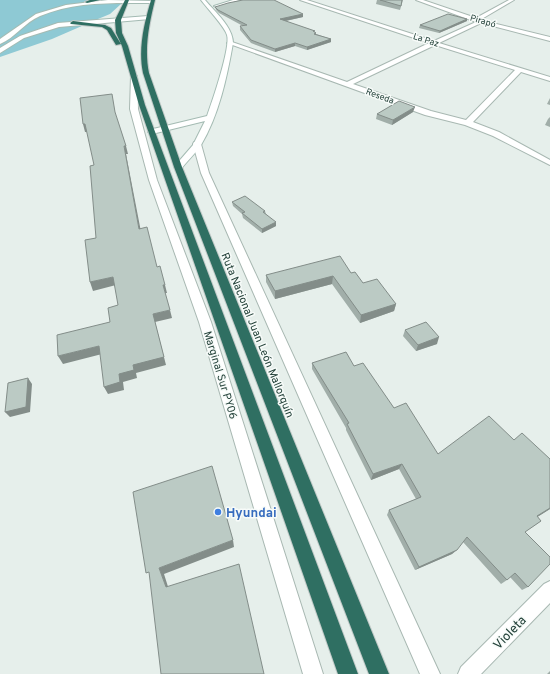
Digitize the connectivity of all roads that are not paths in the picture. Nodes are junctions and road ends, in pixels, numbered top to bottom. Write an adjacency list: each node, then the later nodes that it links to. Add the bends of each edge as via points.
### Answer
1 (98, 0): 9 (highway)
2 (203, 0): 10 (street)
3 (238, 0): 10 (street)
4 (302, 0): 18 (street, La Paz)
5 (418, 0): 13 (street, Pirapó)
6 (512, 0): 13 (street)
7 (126, 1): 8 (street); 9 (street); 12 (highway)
8 (152, 1): 11 (highway, Ruta Nacional Juan León Mallorquín)
9 (87, 2): 16 (street, via 36,16)
10 (211, 8): 17 (street, via 230,35)
11 (148, 18): 12 (street); 27 (highway, Ruta Nacional Juan León Mallorquín, via 143,58)
12 (118, 20): 14 (street); 20 (highway, via 119,33)
13 (479, 20): 15 (street, Pirapó); 18 (street)
14 (73, 23): 19 (street, via 43,29 22,37); 20 (highway, via 96,24 109,29)
15 (550, 39)
16 (0, 42)
17 (230, 43): 24 (street, Reseda); 25 (street, via 219,93)
18 (434, 43): 21 (street, La Paz); 24 (street)
19 (0, 51)
20 (128, 54): 22 (highway)
21 (520, 69): 23 (street, La Paz); 26 (street)
22 (134, 76): 28 (highway); 33 (street, Marginal Sur PY06, via 134,109 154,180 205,322)
23 (550, 79)
24 (348, 84): 26 (street, Reseda, via 428,113)
25 (208, 118): 27 (street); 29 (street)
26 (468, 123): 30 (street, Reseda, via 496,134)
27 (166, 128): 28 (street); 31 (highway, Ruta Nacional Juan León Mallorquín)
28 (152, 132): 34 (highway)
29 (197, 144): 31 (street); 36 (street, via 205,172)
30 (550, 163)
31 (178, 167): 35 (highway, Ruta Nacional Juan León Mallorquín)
32 (550, 590): 37 (street, Violeta)
33 (313, 674)
34 (348, 674)
35 (379, 674)
36 (430, 674)
37 (468, 674)

